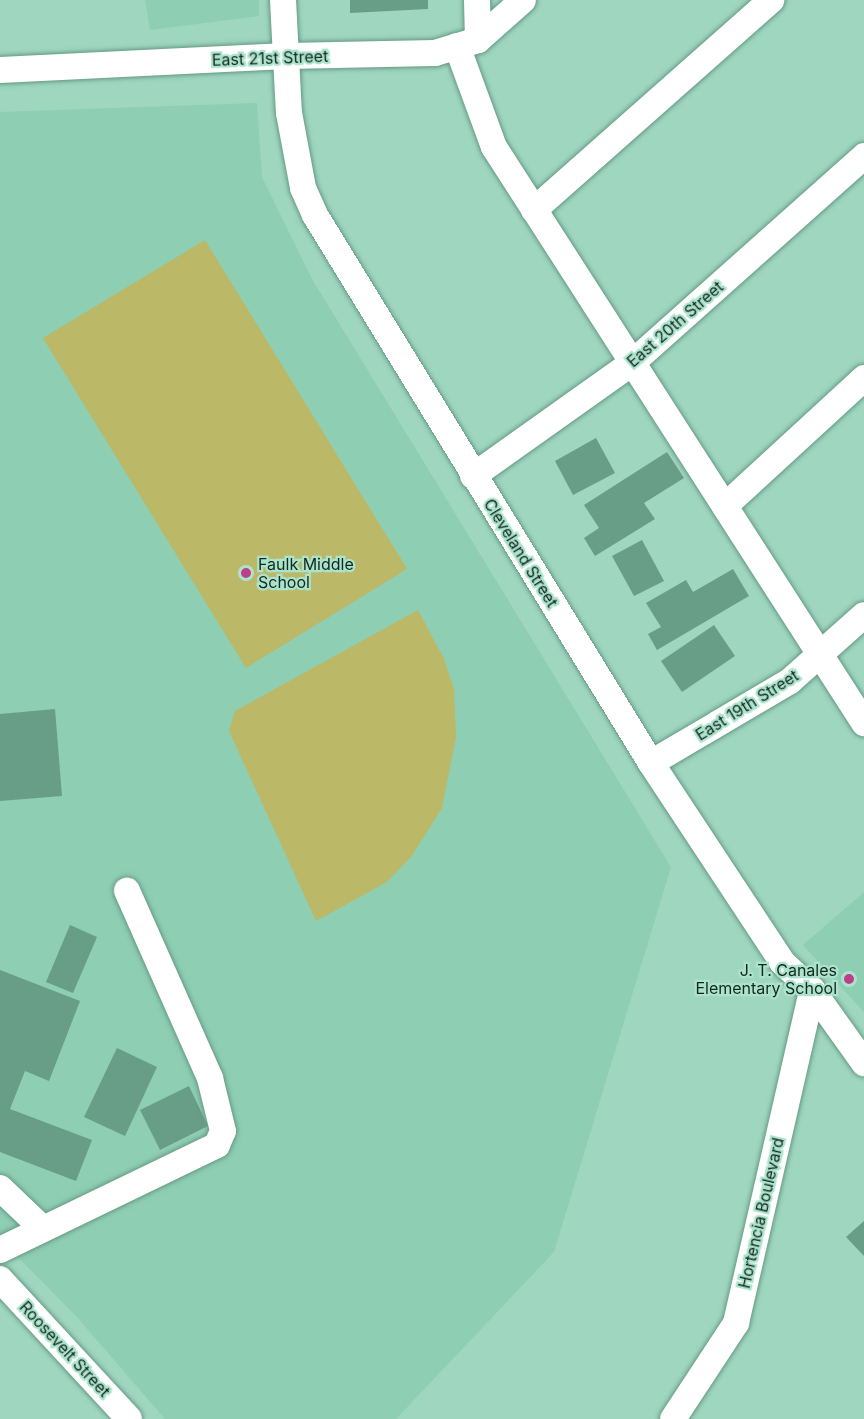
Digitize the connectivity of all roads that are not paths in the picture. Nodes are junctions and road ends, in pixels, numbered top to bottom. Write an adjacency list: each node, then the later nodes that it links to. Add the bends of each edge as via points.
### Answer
1 (283, 0): 6 (street, Cleveland Street)
2 (477, 0): 5 (street)
3 (523, 0): 5 (street, East 21st Street)
4 (771, 0): 9 (street)
5 (468, 43): 6 (street, East 21st Street, via 435,53); 9 (street, via 494,147)
6 (286, 56): 7 (street, East 21st Street); 12 (street, Cleveland Street, via 290,113 303,188 315,215)
7 (0, 70)
8 (864, 156): 10 (street, East 20th Street)
9 (534, 210): 10 (street)
10 (632, 363): 12 (street, East 20th Street); 13 (street)
11 (864, 378): 13 (street)
12 (473, 476): 17 (street, Cleveland Street)
13 (724, 506): 15 (street)
14 (864, 615): 15 (street, East 19th Street)
15 (821, 654): 16 (street); 17 (street, East 19th Street, via 790,681)
16 (864, 723)
17 (651, 763): 19 (street, Cleveland Street, via 782,962)
18 (127, 891): 22 (street, via 210,1078 223,1131 217,1145)
19 (812, 990): 20 (street, Cleveland Street); 26 (street, Hortencia Boulevard, via 736,1323)
20 (864, 1063)
21 (0, 1188): 22 (street)
22 (43, 1229): 23 (street)
23 (0, 1250)
24 (0, 1279): 25 (street, Roosevelt Street)
25 (129, 1419)
26 (673, 1419)

